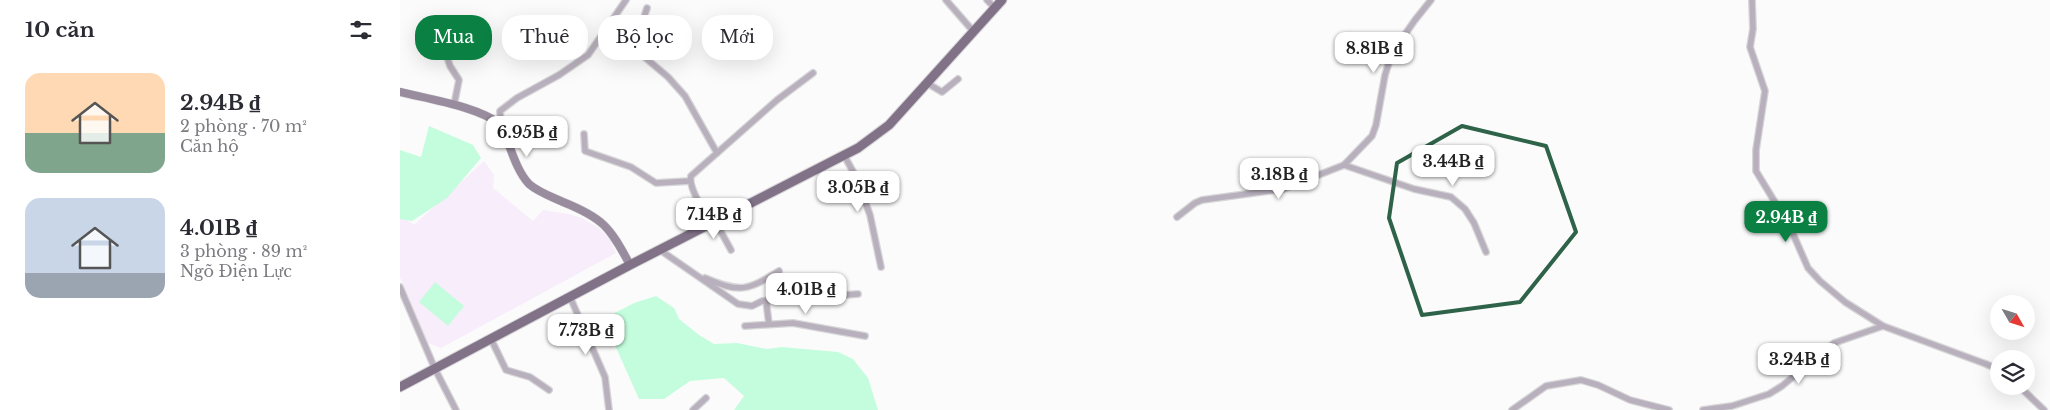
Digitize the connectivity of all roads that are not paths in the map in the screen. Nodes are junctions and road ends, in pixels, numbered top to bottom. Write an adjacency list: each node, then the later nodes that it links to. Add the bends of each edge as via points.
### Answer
1 (626, 0): 16 (street, via 588,55 559,76 516,98 500,111)
2 (946, 0): 9 (street)
3 (987, 0): 8 (street)
4 (1002, 0): 8 (main road)
5 (1432, 0): 20 (street, via 1392,53 1372,136)
6 (1752, 0): 37 (street, via 1750,47 1765,90 1756,171 1790,227 1812,274 1844,302)
7 (647, 8): 18 (street, via 636,42 642,55 685,96)
8 (995, 8): 9 (main road)
9 (973, 31): 13 (main road)
10 (448, 60): 15 (street, via 459,80)
11 (813, 73): 18 (street)
12 (958, 79): 13 (street, via 942,92)
13 (927, 83): 19 (main road, via 889,125)
14 (400, 92): 15 (street)
15 (454, 105): 16 (street)
16 (501, 125): 27 (street, via 530,184 603,222)
17 (584, 134): 21 (street, via 585,151 631,167 656,184)
18 (716, 153): 21 (street, via 693,174)
19 (844, 155): 23 (main road); 28 (street, via 870,215)
20 (1344, 165): 22 (street, via 1283,189 1202,200); 26 (street, via 1414,189 1451,197 1470,216)
21 (690, 181): 23 (street)
22 (1177, 217)
23 (713, 222): 24 (main road); 25 (street)
24 (660, 250): 27 (main road); 30 (street)
25 (731, 250)
26 (1486, 252)
27 (630, 265): 33 (main road)
28 (881, 267)
29 (779, 271): 30 (street, via 746,288 721,285)
30 (692, 272): 34 (street, via 738,304 752,306)
31 (400, 287): 41 (street)
32 (858, 294): 34 (street)
33 (570, 297): 39 (main road); 47 (street, via 605,377)
34 (766, 301): 35 (street)
35 (769, 324): 36 (street); 38 (street, via 793,323)
36 (745, 326)
37 (1883, 326): 40 (street); 51 (street, via 1834,343 1769,394 1732,406)
38 (865, 336)
39 (491, 339): 41 (main road); 43 (street, via 506,370 530,377)
40 (1990, 366)
41 (435, 369): 42 (main road); 46 (street)
42 (400, 388)
43 (549, 390)
44 (2028, 395): 52 (street)
45 (706, 398): 48 (street)
46 (456, 410)
47 (609, 410)
48 (693, 410)
49 (1512, 410): 50 (street, via 1546,386 1581,380 1598,384 1630,400)
50 (1669, 410)
51 (1703, 410)
52 (2044, 410)

